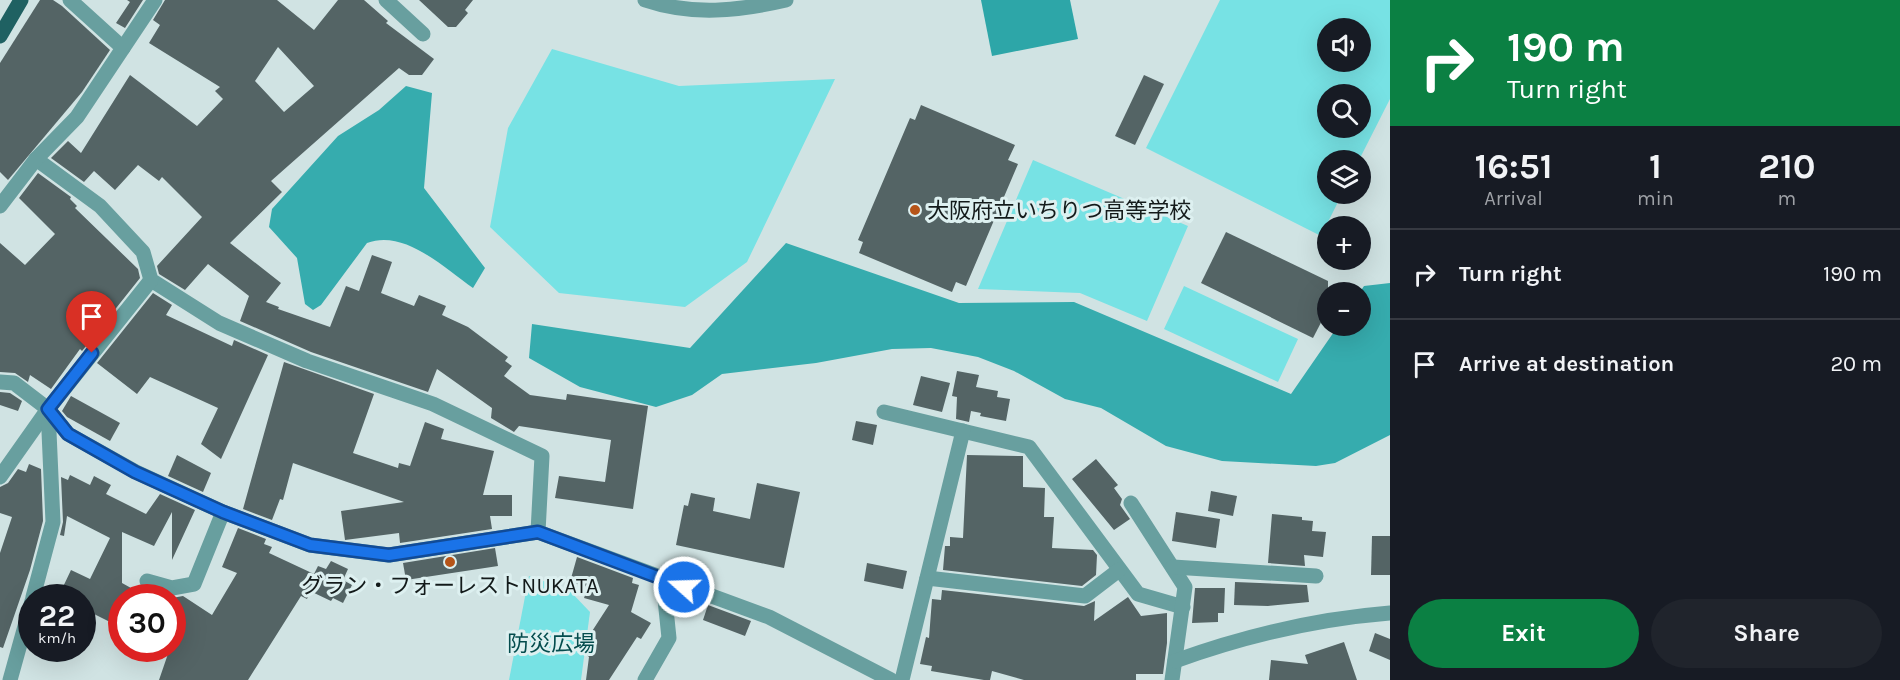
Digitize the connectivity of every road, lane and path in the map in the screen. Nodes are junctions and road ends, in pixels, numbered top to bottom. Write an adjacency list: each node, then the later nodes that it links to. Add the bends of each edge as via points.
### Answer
1 (21, 0): 8 (main road)
2 (70, 0): 9 (street)
3 (155, 0): 9 (street)
4 (386, 0): 7 (street)
5 (645, 0): 6 (street, via 702,11 743,10)
6 (786, 0)
7 (423, 34)
8 (0, 36)
9 (123, 48): 10 (street, via 77,117)
10 (36, 159): 11 (street); 12 (street, via 99,206 129,236 143,252)
11 (0, 206)
12 (151, 280): 14 (street); 20 (street, via 219,323 307,361 433,404 542,456)
13 (0, 382): 14 (street, via 14,383)
14 (48, 409): 17 (street); 19 (street, via 68,434 135,472); 27 (street, via 53,522)
15 (884, 412): 16 (street)
16 (963, 431): 22 (street, via 1029,447); 24 (street)
17 (0, 477)
18 (1131, 503): 21 (street)
19 (223, 512): 20 (street, via 310,545 389,555); 26 (street, via 194,584 172,588)
20 (538, 532): 25 (street)
21 (1173, 567): 23 (street); 28 (street, via 1185,587)
22 (1119, 570): 24 (street, via 1085,596); 28 (street, via 1138,594)
23 (1316, 576)
24 (927, 578): 35 (street)
25 (663, 580): 33 (street, via 669,638); 34 (street, via 769,617)
26 (147, 581)
27 (36, 584)
28 (1183, 607): 31 (street)
29 (1390, 613): 31 (street, via 1346,616 1233,640)
30 (18, 651): 32 (street)
31 (1174, 661): 36 (street)
32 (10, 680)
33 (645, 680)
34 (891, 680)
35 (902, 680)
36 (1172, 680)

